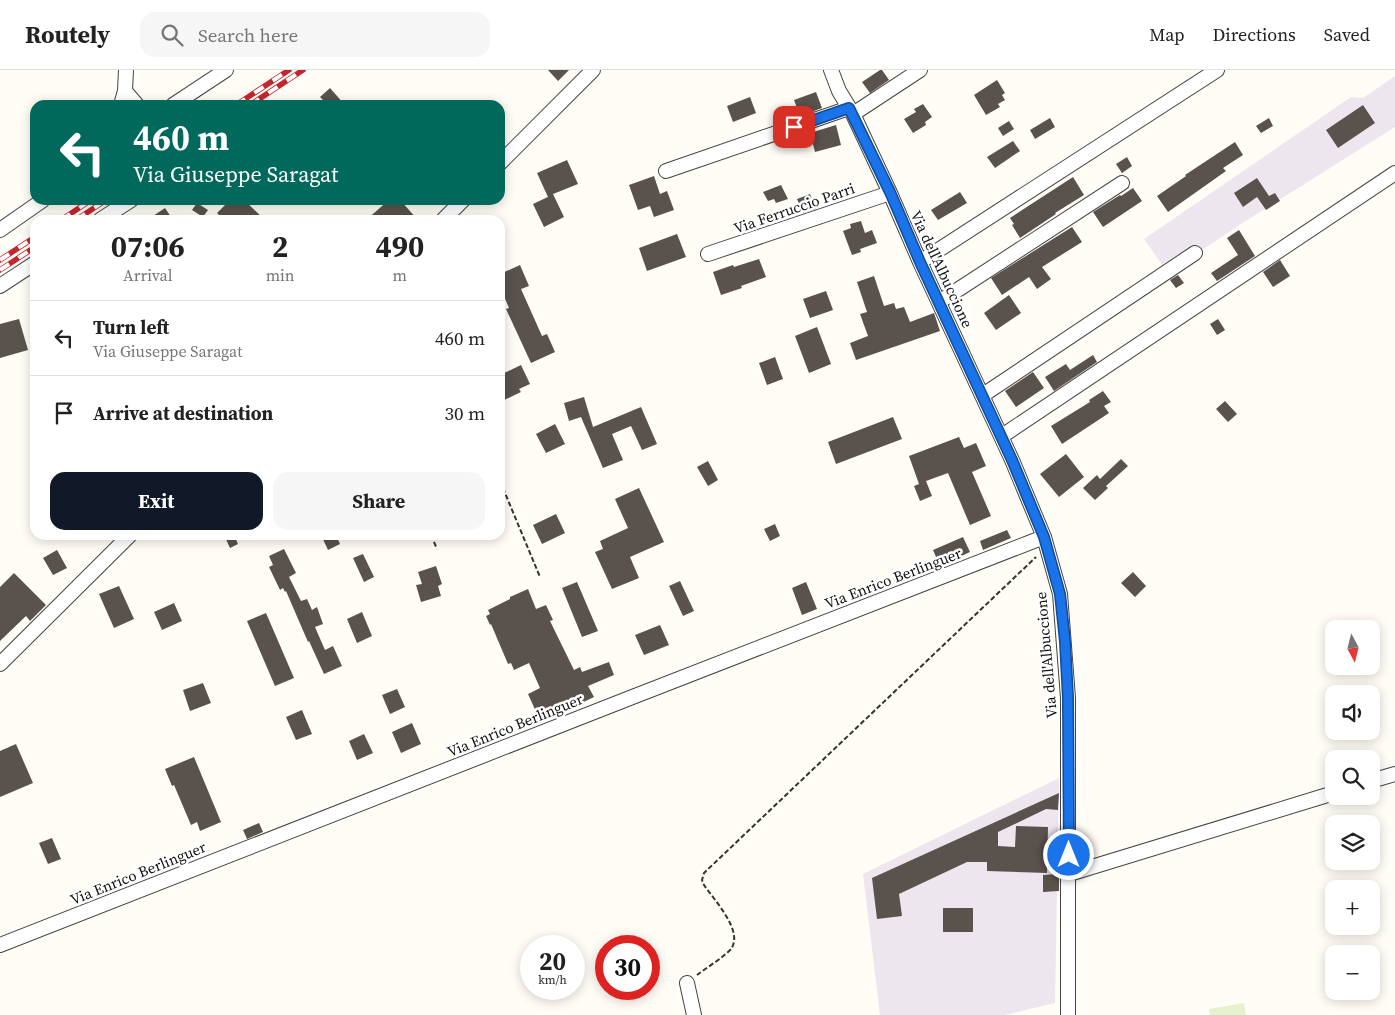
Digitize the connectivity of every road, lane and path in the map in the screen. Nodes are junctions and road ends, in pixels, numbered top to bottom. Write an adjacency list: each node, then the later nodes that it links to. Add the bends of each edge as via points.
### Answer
1 (126, 70): 8 (street)
2 (226, 70): 12 (street)
3 (593, 70): 14 (street)
4 (826, 70): 9 (street)
5 (831, 70): 9 (street, Via dell'Albuccione)
6 (920, 70): 13 (street)
7 (1217, 70): 27 (street)
8 (125, 91): 10 (street); 11 (street)
9 (839, 91): 13 (street, Via dell'Albuccione)
10 (122, 100)
11 (133, 100)
12 (181, 100)
13 (851, 111): 15 (street); 18 (street, Via dell'Albuccione)
14 (505, 158)
15 (666, 171)
16 (1395, 173): 32 (street)
17 (1122, 183): 30 (street)
18 (890, 192): 26 (street, Via Ferruccio Parri); 27 (street, Via dell'Albuccione)
19 (36, 205): 24 (street)
20 (123, 205): 22 (street)
21 (458, 205): 23 (street)
22 (108, 215)
23 (448, 215)
24 (0, 230)
25 (1195, 253): 31 (street)
26 (708, 254)
27 (920, 262): 30 (street, Via dell'Albuccione)
28 (30, 266): 29 (street)
29 (0, 286)
30 (939, 302): 31 (street, Via dell'Albuccione)
31 (983, 395): 32 (street, Via dell'Albuccione)
32 (1002, 436): 36 (street, Via dell'Albuccione)
33 (505, 493): 38 (path)
34 (125, 540): 39 (street)
35 (434, 540): 37 (path)
36 (1045, 542): 43 (street, Via dell'Albuccione, via 1060,594 1065,641); 44 (street, Via Enrico Berlinguer, via 609,706); 45 (path, via 704,872 704,885 732,925 735,940 728,952)
37 (438, 549)
38 (540, 577)
39 (0, 664)
40 (1395, 774): 41 (street)
41 (1380, 778)
42 (1325, 796): 43 (street)
43 (1069, 874): 47 (street, Via dell'Albuccione)
44 (0, 946)
45 (687, 983): 46 (street)
46 (694, 1015)
47 (1068, 1015)

